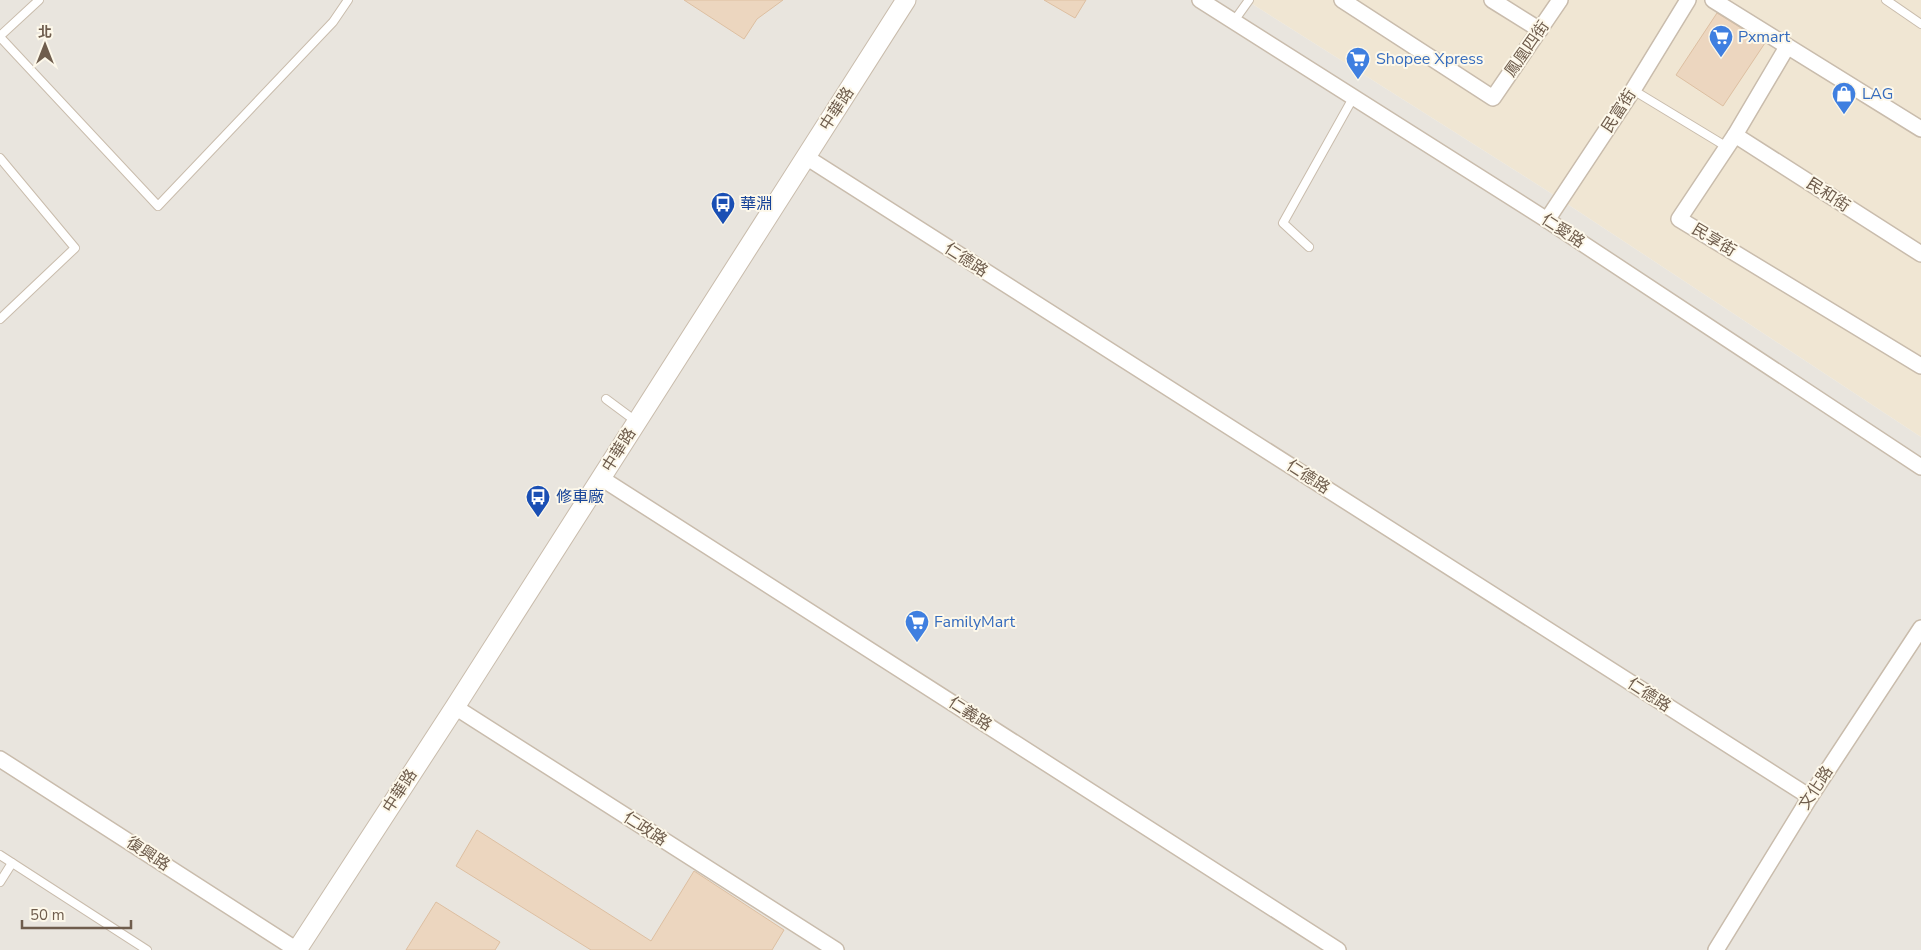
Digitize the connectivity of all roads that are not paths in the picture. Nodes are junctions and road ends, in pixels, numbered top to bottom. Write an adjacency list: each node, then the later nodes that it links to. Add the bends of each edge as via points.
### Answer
1 (39, 0): 15 (lane)
2 (348, 0): 15 (lane, via 333,22 158,206)
3 (906, 0): 21 (street, 中華路)
4 (1200, 0): 12 (street, 仁愛路)
5 (1249, 0): 12 (lane)
6 (1342, 0): 14 (street, 鳳凰四街, via 1493,98)
7 (1492, 0): 14 (street)
8 (1560, 0): 14 (street, 鳳凰四街)
9 (1688, 0): 17 (street, 民富街)
10 (1713, 0): 16 (street)
11 (1886, 0): 13 (lane)
12 (1234, 21): 18 (street, 仁愛路)
13 (1921, 24)
14 (1540, 30)
15 (0, 37)
16 (1787, 47): 19 (street); 20 (street, 民享街)
17 (1634, 90): 20 (lane); 25 (street, 民富街)
18 (1353, 98): 25 (street, 仁愛路); 26 (lane, via 1283,223)
19 (1921, 129)
20 (1731, 141): 27 (street, 民和街); 29 (street, 民享街, via 1679,219)
21 (806, 157): 31 (street, 中華路); 37 (street, 仁德路)
22 (0, 158): 23 (lane)
23 (8, 167): 24 (lane); 28 (lane, via 75,248)
24 (0, 174)
25 (1547, 220): 32 (street, 仁愛路)
26 (1309, 247)
27 (1921, 254)
28 (0, 319)
29 (1921, 366)
30 (606, 399): 31 (lane)
31 (637, 422): 33 (street, 中華路)
32 (1921, 468)
33 (602, 478): 35 (street, 中華路); 44 (street, 仁義路)
34 (1921, 628): 37 (street, 文化路)
35 (455, 706): 42 (street, 中華路); 43 (street, 仁政路)
36 (0, 759): 42 (street, 復興路)
37 (1810, 797): 45 (street, 文化路)
38 (0, 854): 39 (lane)
39 (12, 862): 40 (lane); 41 (lane)
40 (0, 882)
41 (147, 950)
42 (297, 950)
43 (836, 950)
44 (1338, 950)
45 (1716, 950)

